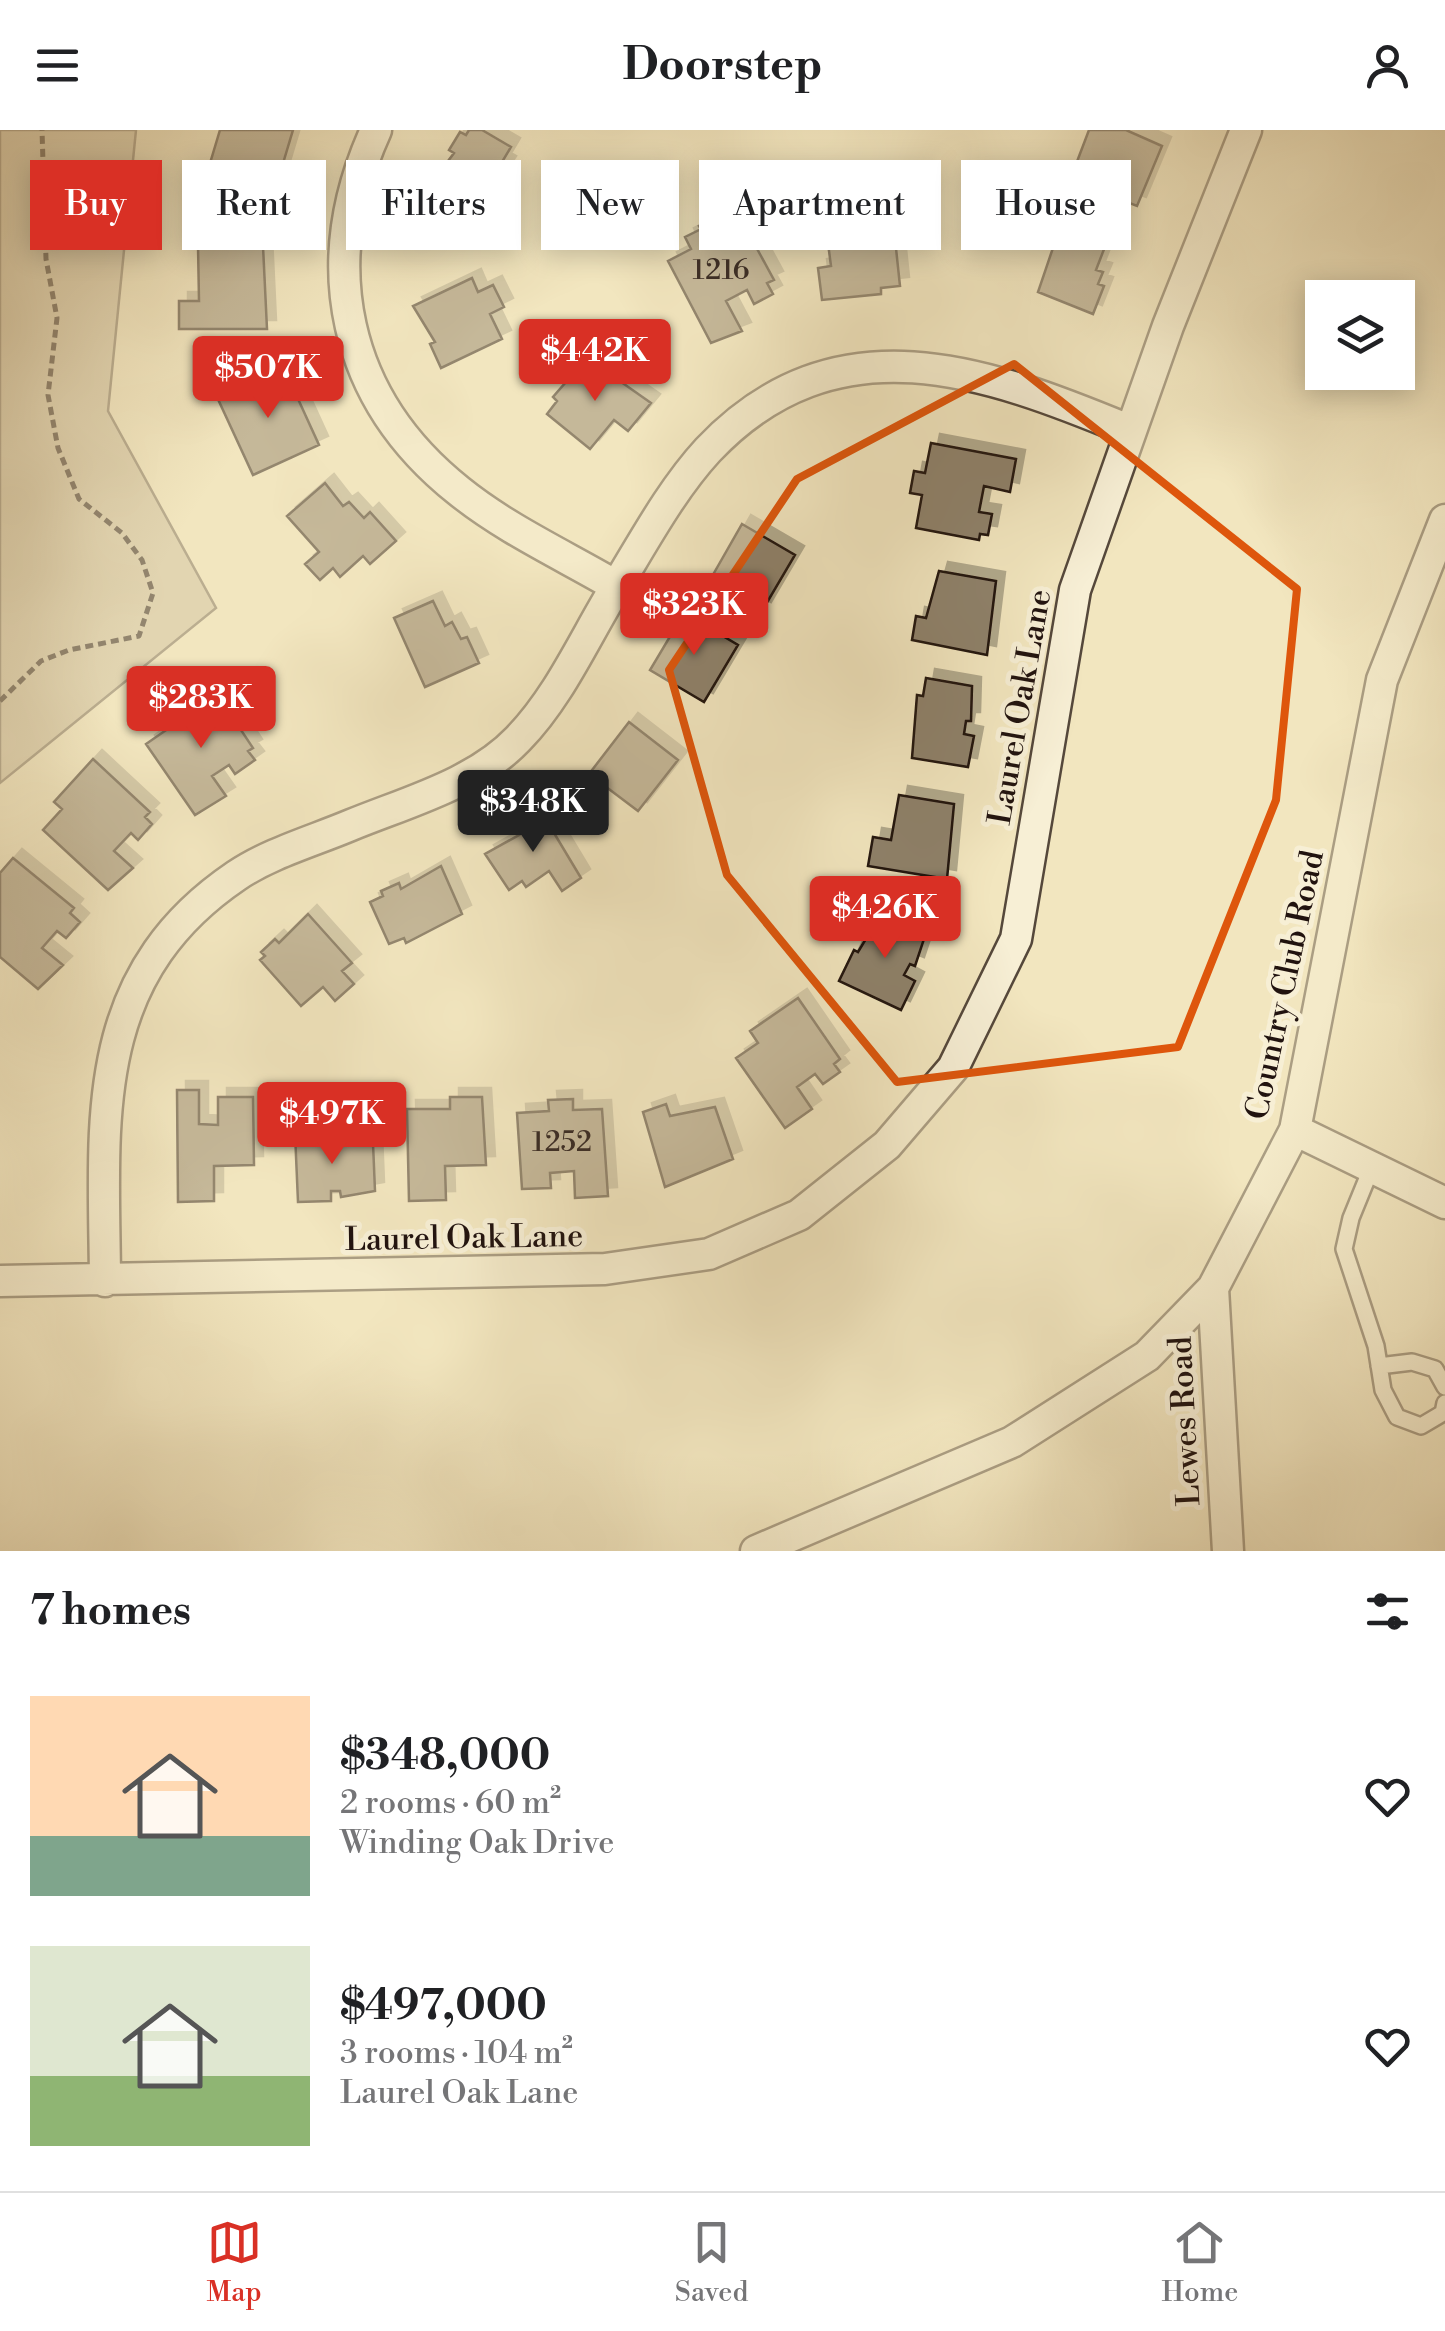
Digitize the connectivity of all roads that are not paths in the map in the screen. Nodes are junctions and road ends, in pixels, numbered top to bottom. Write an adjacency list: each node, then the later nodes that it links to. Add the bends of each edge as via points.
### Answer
1 (376, 130): 5 (street, via 358,168 341,266 358,362 417,452 460,492)
2 (1246, 130): 3 (street, Laurel Oak Lane)
3 (1131, 432): 5 (street, via 1025,387 927,366 864,368 812,383 773,399 708,450); 10 (street, Laurel Oak Lane, via 1076,590 1016,938 953,1068 887,1145 799,1214 709,1254 605,1270)
4 (1445, 520): 6 (street, Country Club Road, via 1382,680)
5 (616, 586): 10 (street, via 565,676 508,747 455,783 238,874 204,901 144,974 114,1041 106,1087)
6 (1295, 1130): 7 (street); 11 (street, Country Club Road)
7 (1371, 1169): 8 (street); 12 (lane, via 1344,1248)
8 (1445, 1202)
9 (0, 1281): 10 (street, Laurel Oak Lane)
10 (105, 1281)
11 (1212, 1288): 15 (street, Country Club Road, via 1147,1356 1012,1442); 16 (street, Lewes Road)
12 (1379, 1366): 13 (lane, via 1412,1362 1434,1370); 14 (lane, via 1397,1417 1421,1426 1443,1413)
13 (1445, 1388)
14 (1445, 1403)
15 (756, 1551)
16 (1228, 1551)

